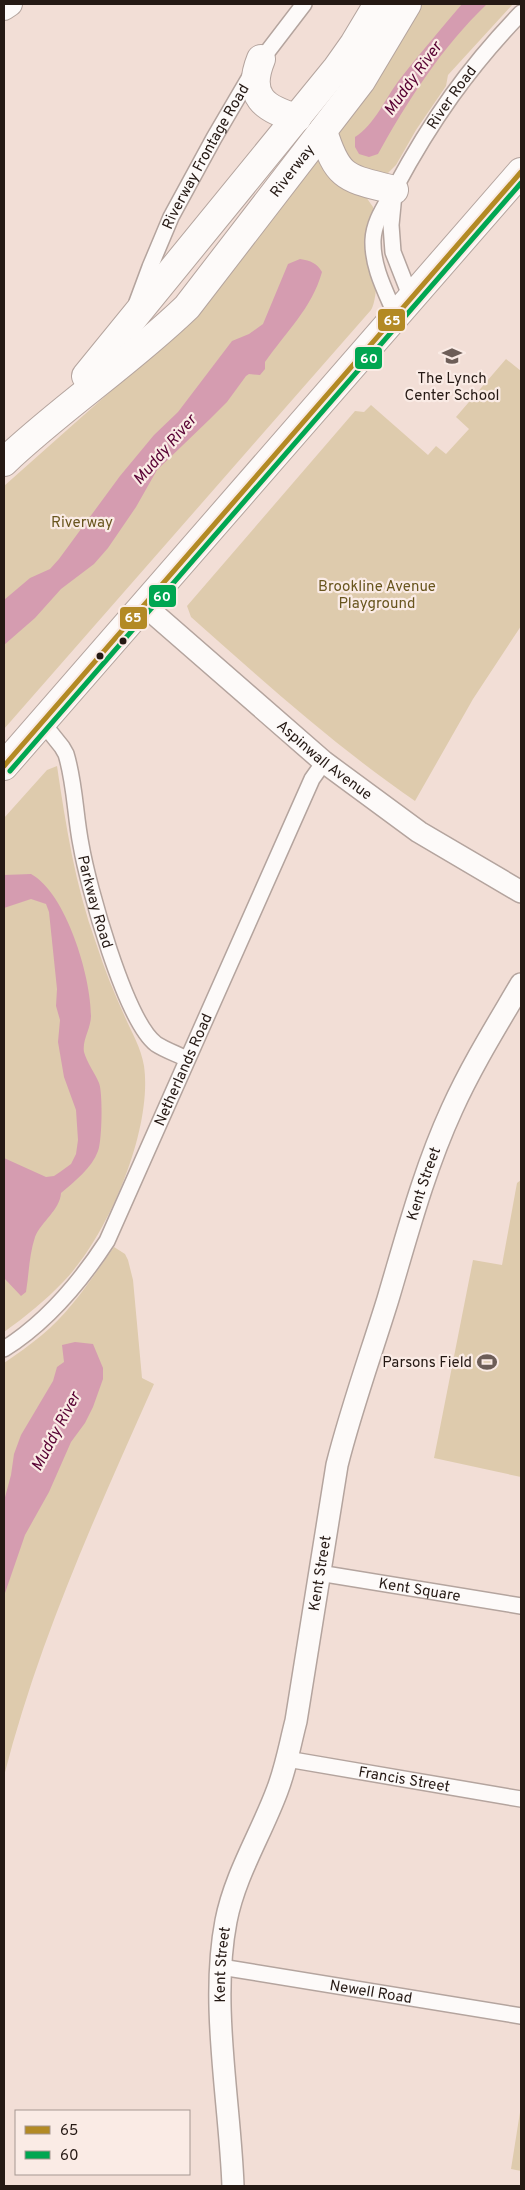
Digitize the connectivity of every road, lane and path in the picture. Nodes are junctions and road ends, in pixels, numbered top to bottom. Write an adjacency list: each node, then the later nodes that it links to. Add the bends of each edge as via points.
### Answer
1 (10, 4): 5 (main road)
2 (304, 4): 7 (street, Riverway Frontage Road)
3 (378, 4): 8 (highway, Riverway, via 350,50)
4 (407, 4): 9 (highway, Riverway, via 365,74)
5 (4, 8)
6 (521, 13): 11 (street, River Road, via 449,97)
7 (262, 59): 8 (highway, via 255,82 258,95 272,110); 13 (street, Riverway Frontage Road, via 178,204 152,260)
8 (297, 118): 13 (highway, Riverway)
9 (323, 131): 11 (highway, via 331,156 340,170 363,182); 14 (highway, Riverway, via 187,307)
10 (521, 172): 12 (highway)
11 (394, 190): 12 (street, River Road, via 393,254); 12 (street, River Road, via 378,218 373,241 376,268)
12 (403, 307): 16 (highway)
13 (130, 322): 14 (highway, Riverway)
14 (49, 421): 15 (highway, Riverway)
15 (4, 462)
16 (144, 605): 17 (highway); 18 (street, Aspinwall Avenue)
17 (42, 722): 19 (highway); 22 (street, Parkway Road, via 66,754 81,846 95,902 132,1010 155,1043)
18 (324, 762): 20 (street, Aspinwall Avenue, via 419,832); 22 (street, Netherlands Road, via 313,777)
19 (4, 766)
20 (521, 892)
21 (521, 984): 24 (street, Kent Street, via 460,1091 423,1185 347,1427 337,1465)
22 (187, 1058): 23 (street, Netherlands Road, via 107,1241 63,1300 27,1334)
23 (4, 1349)
24 (319, 1573): 25 (street, Kent Square); 26 (street, Kent Street)
25 (521, 1606)
26 (287, 1759): 27 (street, Francis Street); 28 (street, Kent Street, via 277,1790 250,1849 226,1920)
27 (521, 1799)
28 (221, 1966): 29 (street, Newell Road); 30 (street, Kent Street, via 222,2048)
29 (521, 2016)
30 (233, 2186)

